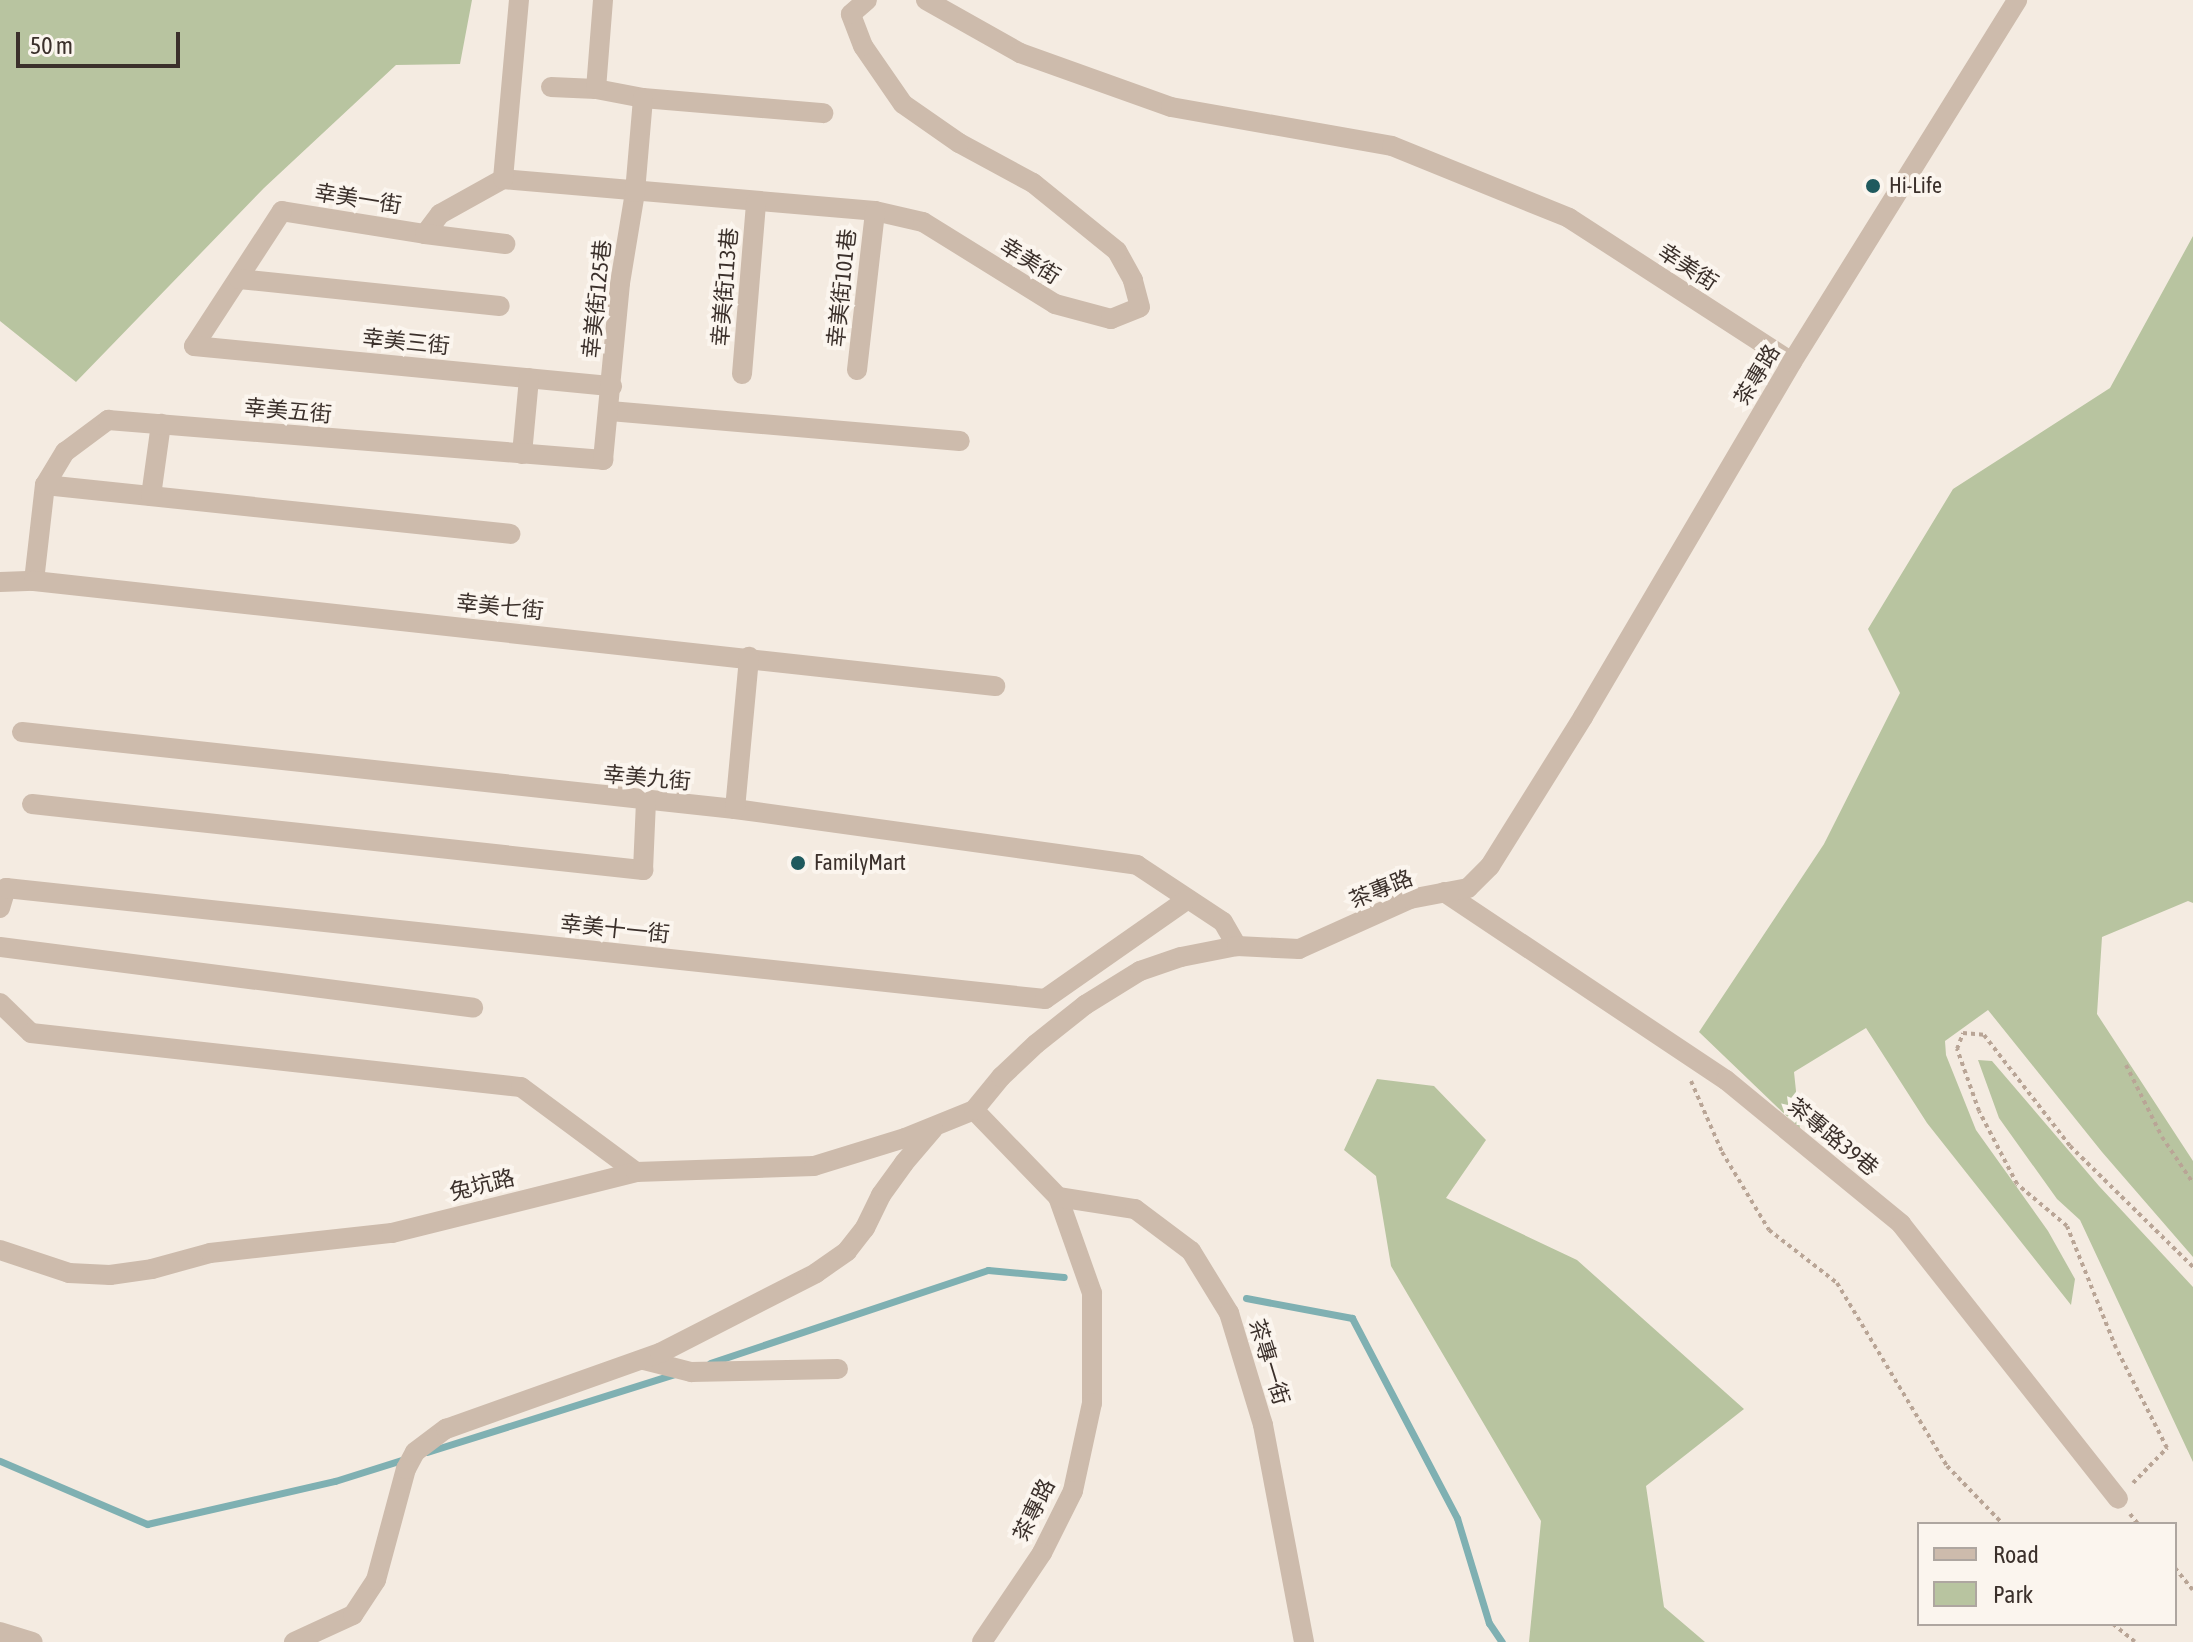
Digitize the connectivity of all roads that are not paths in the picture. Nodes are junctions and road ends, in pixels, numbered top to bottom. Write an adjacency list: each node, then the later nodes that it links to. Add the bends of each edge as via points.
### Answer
1 (519, 0): 10 (street)
2 (603, 0): 7 (street)
3 (867, 0): 13 (street, 幸美街, via 851,14 869,56 903,104 959,143 1033,183 1117,251 1140,307 1111,319 1055,304 923,222)
4 (926, 0): 18 (street, 幸美街, via 1020,53 1171,107 1392,146 1569,218)
5 (2017, 0): 18 (street, 茶專路)
6 (551, 87): 7 (street)
7 (596, 89): 8 (street)
8 (643, 98): 9 (street); 11 (street, 幸美街125巷)
9 (823, 113)
10 (503, 179): 11 (street, 幸美街); 14 (street, 幸美一街, via 440,214)
11 (635, 192): 12 (street, 幸美街); 22 (street, 幸美街125巷, via 620,283)
12 (756, 203): 13 (street, 幸美街); 20 (street, 幸美街113巷)
13 (875, 211): 19 (street, 幸美街101巷)
14 (425, 234): 15 (street); 16 (street, 幸美一街, via 282,211)
15 (505, 244)
16 (239, 279): 17 (street); 21 (street, 幸美三街, via 194,346)
17 (500, 306)
18 (1792, 362): 38 (street, 茶專路, via 1490,866 1468,888)
19 (857, 370)
20 (742, 374)
21 (529, 378): 22 (street, 幸美三街); 26 (street)
22 (612, 386): 23 (street, 幸美街125巷)
23 (610, 411): 25 (street); 26 (street, 幸美五街, via 603,460)
24 (161, 424): 26 (street, 幸美五街); 27 (street, 幸美五街, via 108,420 65,452); 28 (street)
25 (960, 441)
26 (522, 454)
27 (45, 485): 28 (street); 30 (street, 幸美五街)
28 (151, 496): 29 (street)
29 (510, 534)
30 (34, 581): 31 (street, 幸美七街); 32 (street, 幸美七街)
31 (0, 582)
32 (749, 657): 33 (street, 幸美七街); 37 (street)
33 (995, 686)
34 (22, 732): 35 (street, 幸美九街)
35 (646, 802): 36 (street, via 643,870); 37 (street, 幸美九街)
36 (32, 804)
37 (735, 809): 40 (street, 幸美九街, via 1137,865)
38 (1444, 892): 41 (street, 茶專路, via 1410,899 1299,949); 52 (street, 茶專路39巷, via 1726,1080 1901,1224)
39 (3, 898): 40 (street, 幸美十一街, via 1045,999)
40 (1188, 899): 41 (street, 幸美九街, via 1223,922)
41 (1237, 946): 45 (street, 茶專路, via 1140,971 1085,1005 1001,1077)
42 (0, 947): 44 (street)
43 (0, 1003): 47 (street, via 31,1033 521,1087)
44 (473, 1008)
45 (974, 1110): 46 (street, 兔坑路); 48 (street, 茶專路)
46 (935, 1126): 47 (street, 兔坑路, via 814,1166); 50 (street, via 881,1195 847,1251 767,1300)
47 (636, 1172): 49 (street, 兔坑路, via 392,1233 210,1253 110,1275 69,1273)
48 (1058, 1197): 56 (street, 茶專路, via 1092,1293 1092,1403 1073,1491 1042,1553); 57 (street, 茶專一街, via 1135,1209 1191,1251 1229,1313 1263,1425)
49 (0, 1250)
50 (644, 1360): 51 (street, via 691,1372); 55 (street, via 446,1429 415,1452 376,1580 353,1615)
51 (838, 1369)
52 (2118, 1499)
53 (0, 1632): 54 (street)
54 (33, 1642)
55 (294, 1642)
56 (982, 1642)
57 (1304, 1642)

